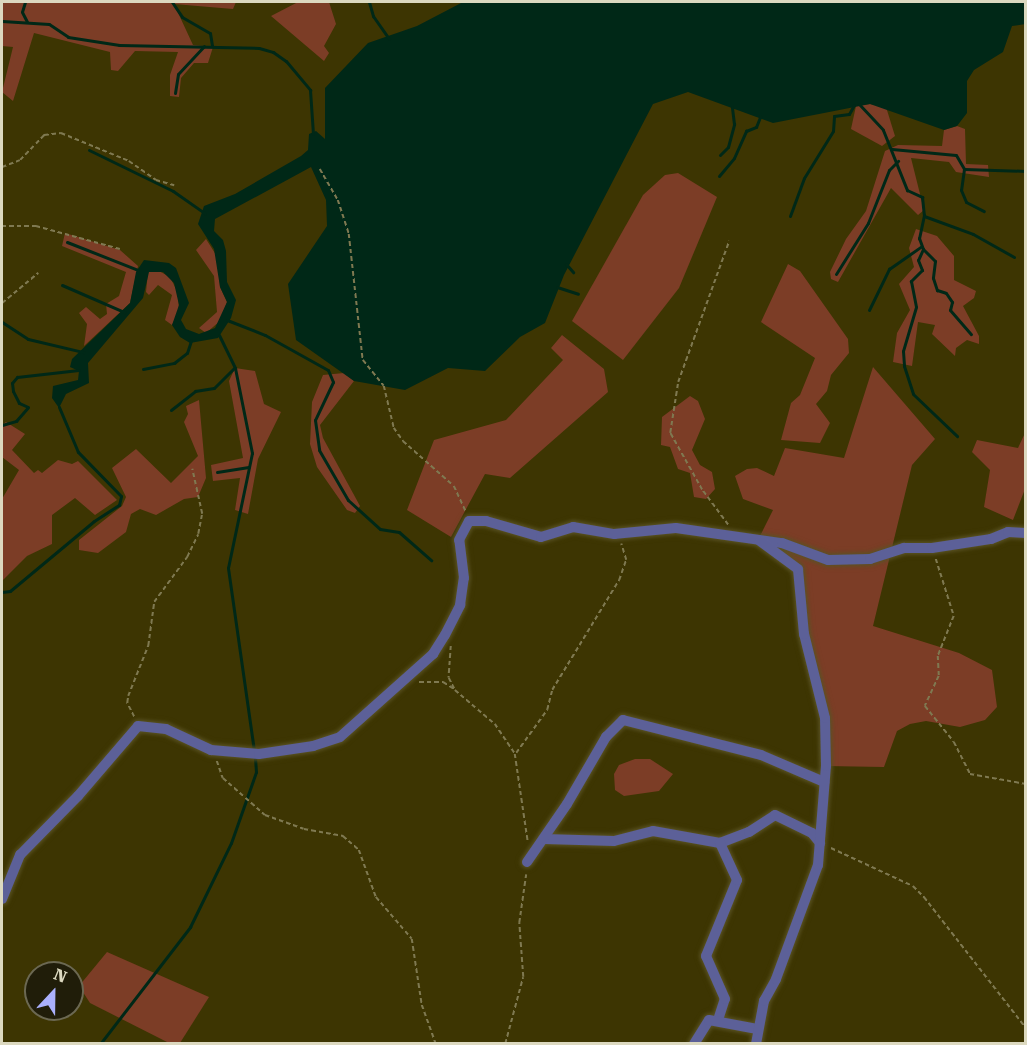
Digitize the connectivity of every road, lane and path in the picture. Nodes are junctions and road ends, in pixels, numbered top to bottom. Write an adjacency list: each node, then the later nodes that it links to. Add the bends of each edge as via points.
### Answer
1 (2, 167): 3 (path, via 20,160 44,135 62,133 129,161 156,180)
2 (320, 169): 10 (path, via 338,200 349,234 363,360 384,386 394,428 403,441 454,486)
3 (174, 184)
4 (2, 226): 6 (path, via 36,226)
5 (729, 241): 13 (path, via 678,382 670,433 702,490)
6 (120, 249)
7 (38, 273): 8 (path)
8 (2, 303)
9 (192, 469): 19 (path, via 202,514 198,534 187,557 154,602 148,646 127,703)
10 (469, 521): 12 (street, via 486,521 541,537 573,527); 17 (street, via 459,540 464,578 456,616 433,654)
11 (1026, 533): 15 (street, via 1008,532 991,539)
12 (614, 534): 13 (street, via 676,528); 21 (path, via 625,550 619,580 552,690 547,710)
13 (738, 538): 14 (street)
14 (758, 540): 15 (street, via 782,543 828,560 870,559 904,548); 22 (street, via 798,569 804,634 825,718)
15 (932, 548): 23 (path, via 953,603 954,616 938,656 939,676 925,706 954,742 970,774)
16 (451, 639): 18 (path, via 449,678)
17 (403, 682): 18 (path, via 443,682); 20 (street, via 328,742 259,754)
18 (455, 690): 21 (path, via 495,724)
19 (138, 726): 20 (street, via 166,729); 28 (street, via 20,855)
20 (211, 750): 32 (path, via 224,778 251,805 304,829 343,836 359,850 376,897 412,939 422,1005)
21 (515, 754): 27 (path, via 528,842)
22 (824, 782): 24 (street, via 761,755 623,720 606,737); 26 (street)
23 (1026, 784)
24 (544, 839): 25 (street, via 614,841 653,831); 27 (street)
25 (720, 843): 26 (street, via 733,840 775,815 812,833); 29 (street, via 737,880 706,956 725,999)
26 (820, 843): 30 (path, via 913,886); 31 (street, via 818,865 776,979 764,1001)
27 (527, 862): 33 (path, via 519,923 523,977)
28 (2, 899)
29 (718, 1020): 31 (street); 34 (street, via 709,1020)
30 (1026, 1028)
31 (757, 1029): 35 (street)
32 (436, 1044)
33 (505, 1044)
34 (694, 1044)
35 (756, 1044)

